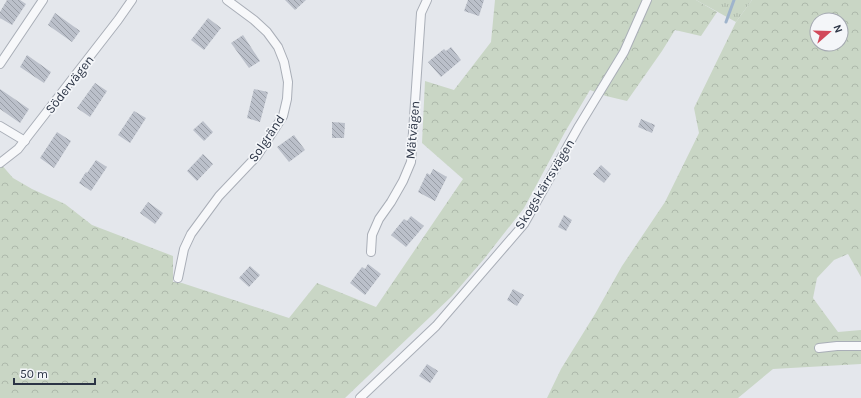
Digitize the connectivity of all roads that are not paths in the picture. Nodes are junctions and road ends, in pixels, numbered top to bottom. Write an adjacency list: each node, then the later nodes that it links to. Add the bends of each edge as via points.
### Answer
1 (43, 0): 6 (street)
2 (132, 0): 8 (street, Södervägen)
3 (228, 0): 11 (street, Solgränd, via 267,32 278,47 288,82 287,99 283,116 257,156 218,196 191,234 184,249)
4 (427, 0): 10 (street, Mätvägen, via 421,13 411,162 403,181 379,219 372,235)
5 (647, 0): 14 (street, Skogskärrsvägen, via 624,52 578,126 524,224 436,326)
6 (0, 64)
7 (0, 126): 8 (street)
8 (25, 141): 9 (street, Södervägen)
9 (0, 163)
10 (371, 252)
11 (178, 278)
12 (861, 346): 13 (street)
13 (819, 348)
14 (360, 398)

